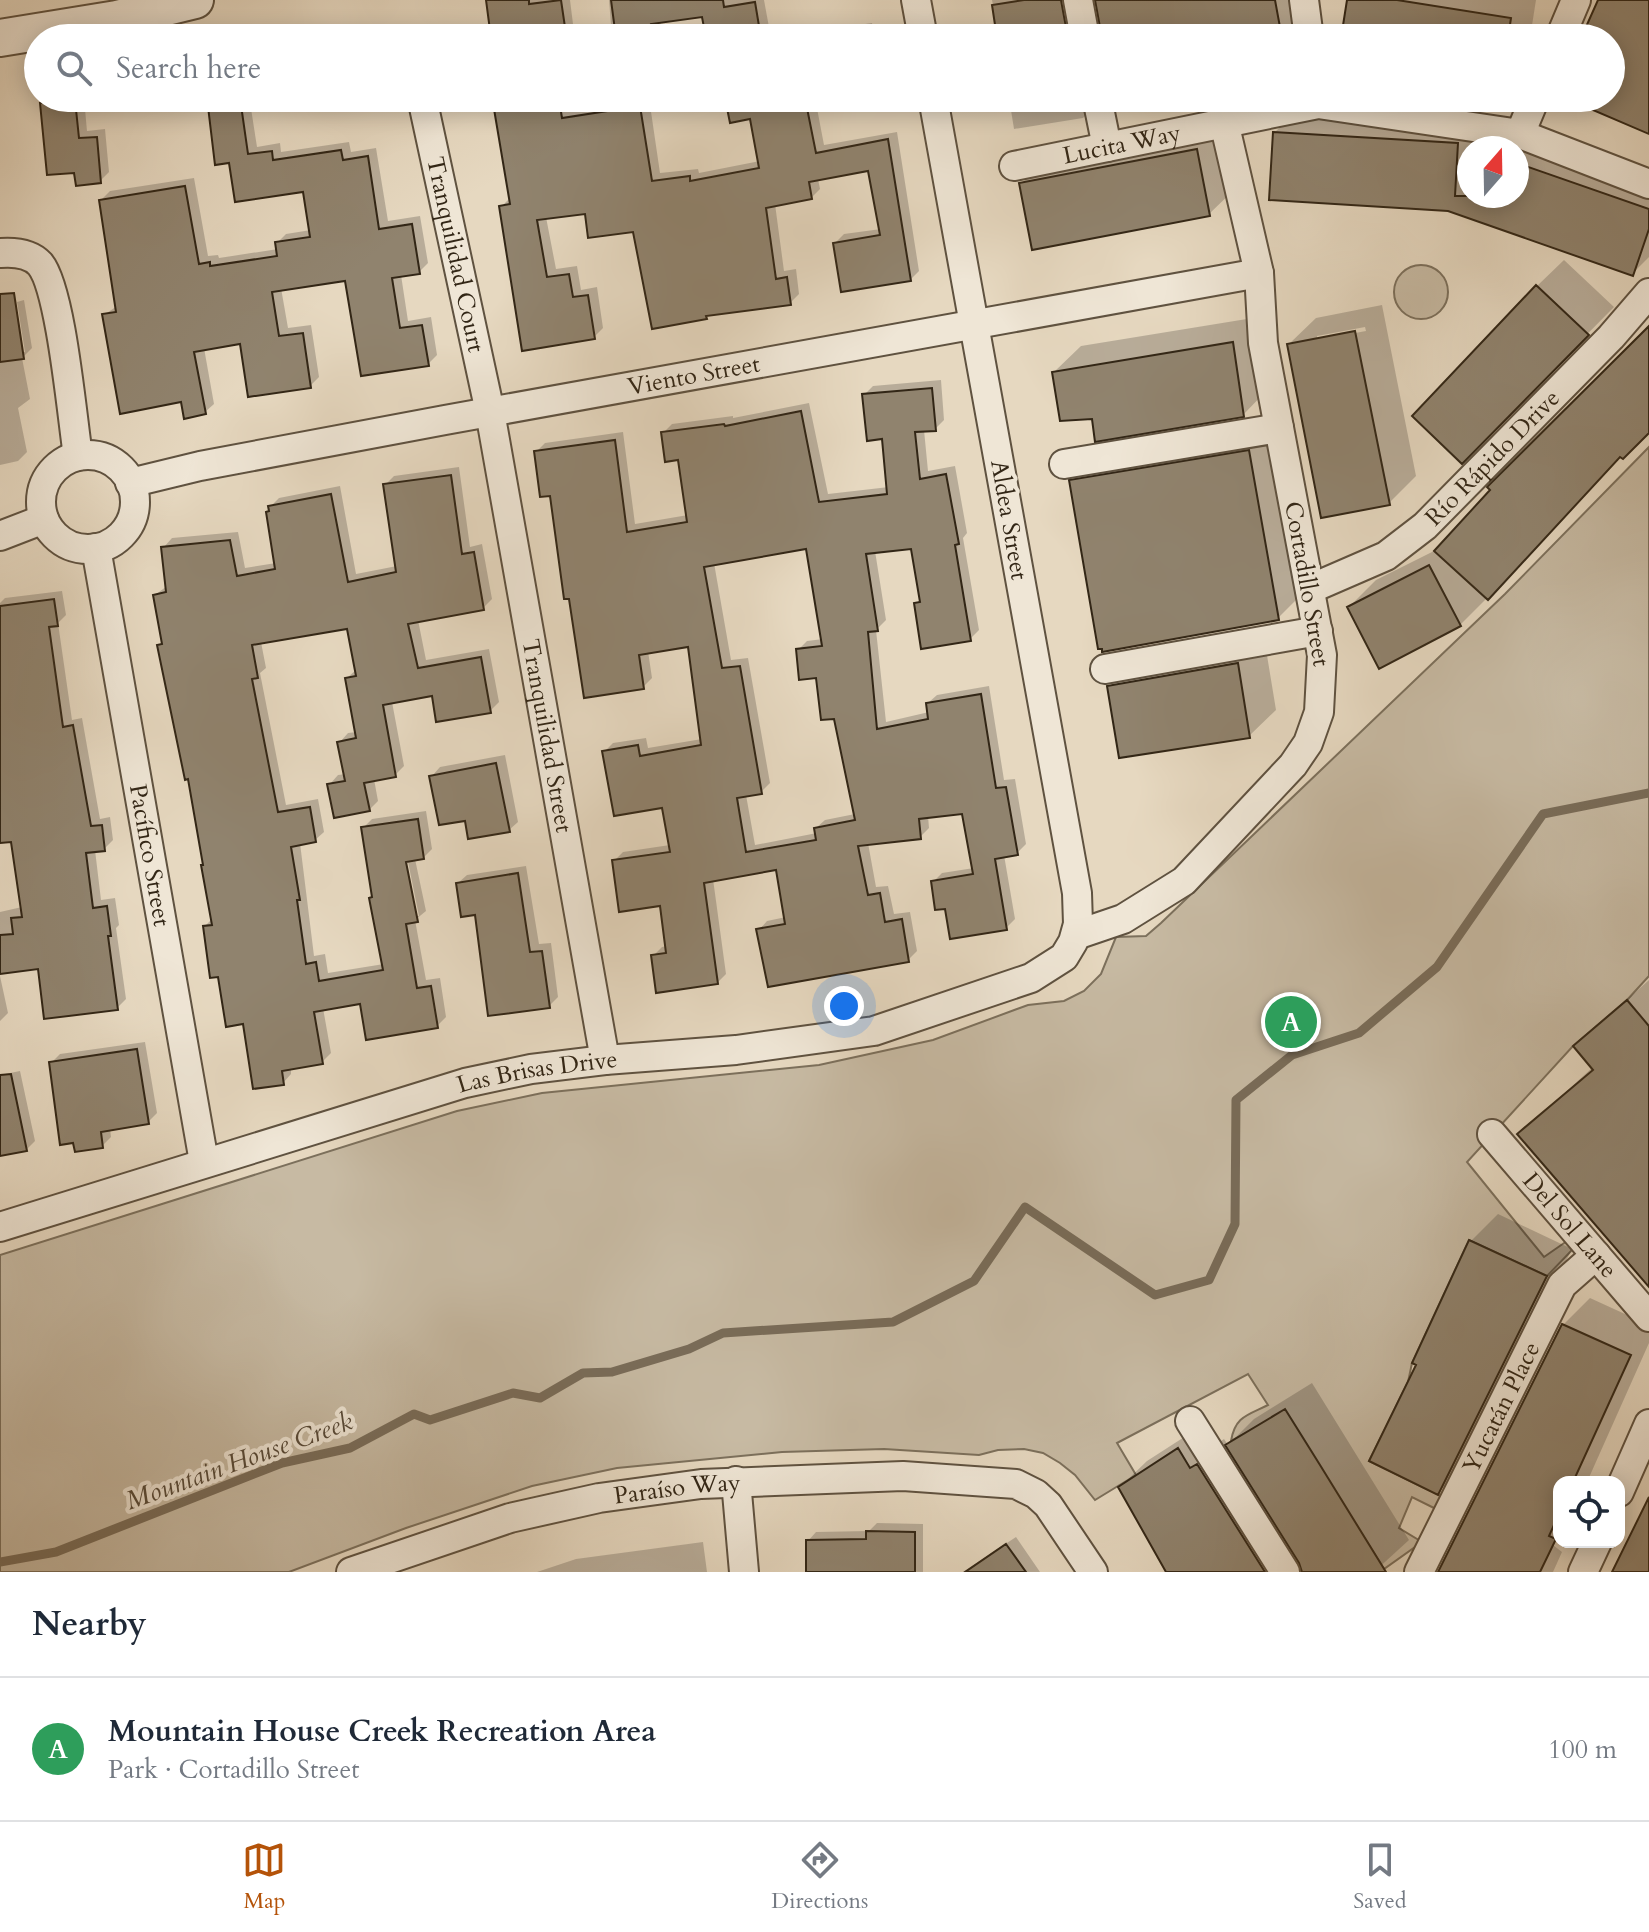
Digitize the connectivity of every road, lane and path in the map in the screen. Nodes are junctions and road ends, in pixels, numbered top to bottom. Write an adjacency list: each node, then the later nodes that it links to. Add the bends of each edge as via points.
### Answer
1 (195, 0): 6 (street)
2 (916, 0): 7 (street)
3 (1078, 0): 8 (street)
4 (1304, 0): 9 (street)
5 (1571, 1): 10 (street)
6 (86, 24)
7 (920, 24)
8 (1082, 24)
9 (1307, 24)
10 (1564, 24)
11 (24, 34): 12 (street)
12 (0, 38)
13 (425, 112): 28 (street, Tranquilidad Court)
14 (935, 112): 27 (street, Aldea Street)
15 (1100, 112): 21 (street)
16 (1268, 112): 19 (street, Lucita Way)
17 (1385, 112): 20 (street, Lucita Way)
18 (1529, 112): 20 (street)
19 (1224, 122): 21 (street, Lucita Way); 25 (street, Cortadillo Street)
20 (1520, 134): 23 (street, Lucita Way)
21 (1107, 147): 22 (street, Lucita Way)
22 (1014, 166)
23 (1649, 184)
24 (0, 253): 30 (street, via 17,252 38,261 53,290)
25 (1259, 273): 27 (street, Viento Street); 29 (street, Cortadillo Street, via 1263,343)
26 (1649, 293): 36 (street, Río Rápido Drive, via 1425,526 1386,556)
27 (973, 323): 28 (street, Viento Street); 39 (street, Aldea Street, via 1077,893)
28 (490, 412): 32 (street, Viento Street); 40 (street, Tranquilidad Street)
29 (1279, 428): 31 (street); 36 (street, Cortadillo Street)
30 (78, 456): 32 (street, via 114,463); 33 (street, via 63,462 43,487)
31 (1064, 464)
32 (130, 483): 35 (street, via 134,511 129,524 109,544)
33 (44, 519): 34 (street); 35 (street, via 64,543)
34 (0, 536)
35 (96, 548): 42 (street, Pacífico Street)
36 (1310, 589): 37 (street, Cortadillo Street)
37 (1318, 631): 38 (street); 39 (street, Cortadillo Street, via 1323,678 1319,712 1293,765 1184,881 1123,919)
38 (1105, 669)
39 (1074, 938): 40 (street, Las Brisas Drive, via 1064,957 1031,978 874,1031 736,1050)
40 (605, 1060): 42 (street, Las Brisas Drive, via 465,1083)
41 (1492, 1134): 44 (street, Del Sol Lane)
42 (204, 1162): 43 (street, Las Brisas Drive)
43 (0, 1227)
44 (1596, 1255): 45 (street, Del Sol Lane); 56 (street, Yucatán Place, via 1562,1285)
45 (1649, 1317)
46 (1190, 1421): 55 (street)
47 (1649, 1424): 48 (street)
48 (1625, 1478)
49 (736, 1481): 51 (street, Paraíso Way, via 599,1498 510,1518); 53 (street); 54 (street, Paraíso Way, via 903,1476 1016,1484 1048,1505)
50 (1594, 1548): 57 (street)
51 (389, 1565): 52 (street, Paraíso Way)
52 (351, 1572)
53 (744, 1572)
54 (1093, 1572)
55 (1285, 1572)
56 (1419, 1572)
57 (1583, 1572)

